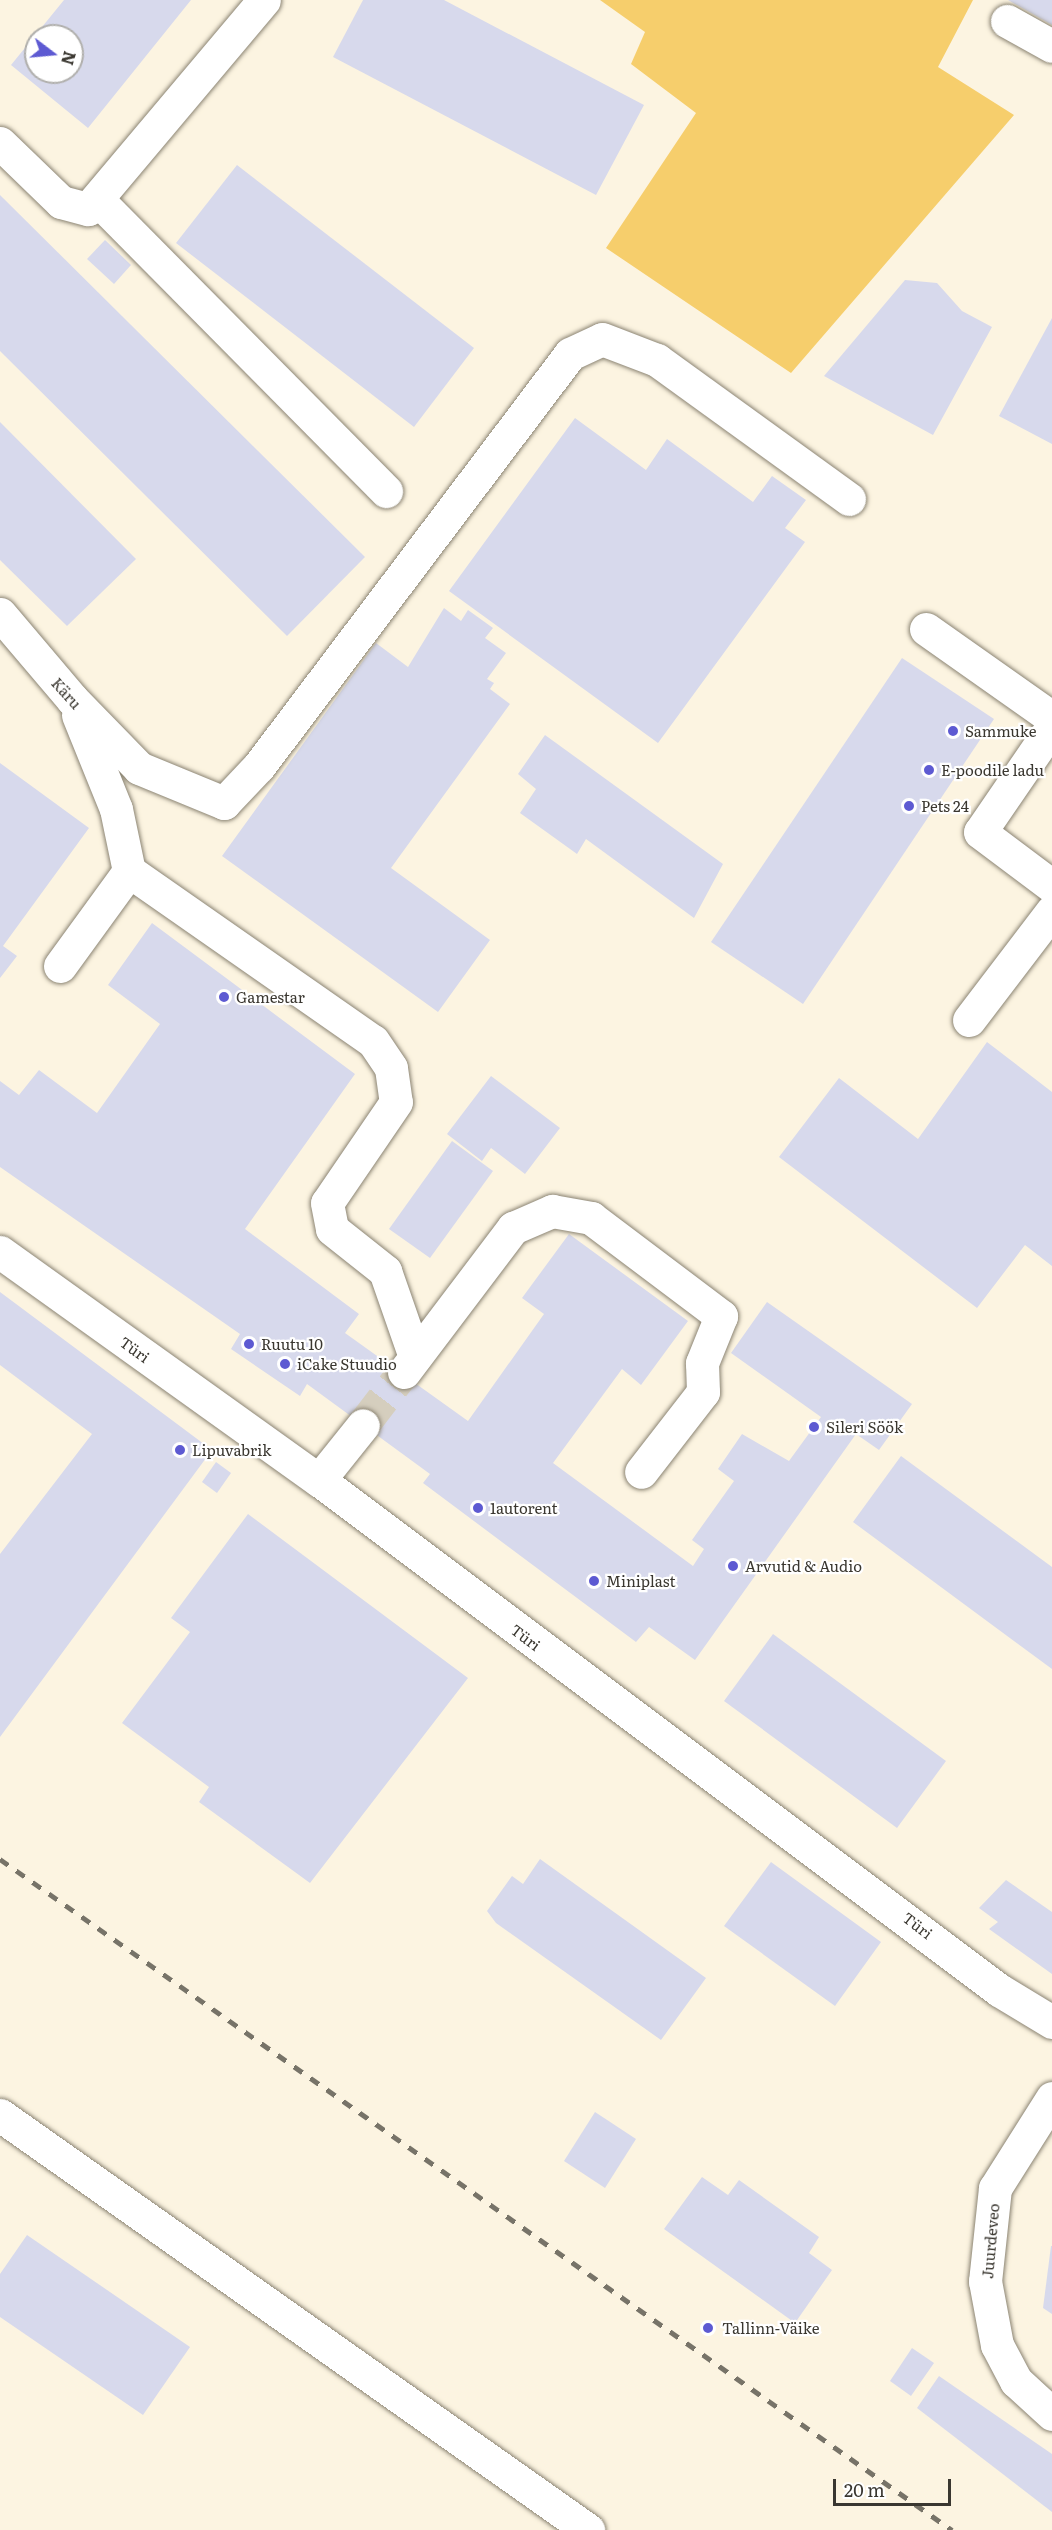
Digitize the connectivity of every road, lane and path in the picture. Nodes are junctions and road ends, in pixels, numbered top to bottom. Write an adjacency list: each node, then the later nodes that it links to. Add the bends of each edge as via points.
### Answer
1 (264, 0): 5 (street)
2 (1007, 21): 3 (street)
3 (1052, 46)
4 (0, 143): 5 (street, via 61,202 88,209)
5 (97, 199): 6 (street)
6 (386, 491)
7 (849, 499): 10 (street, Käru, via 657,360 603,339 570,354 260,766 224,803 139,768)
8 (0, 614): 10 (street, Käru)
9 (926, 629): 11 (street)
10 (72, 699): 13 (street, via 117,809)
11 (1052, 718)
12 (1052, 727): 14 (street, via 980,832)
13 (129, 871): 16 (street); 20 (street, via 373,1041 391,1068 396,1102 327,1203 332,1229 385,1271 409,1366 513,1228 552,1211 591,1218 721,1316 702,1363 703,1392)
14 (1052, 886)
15 (1052, 911): 17 (street)
16 (60, 966)
17 (969, 1020)
18 (0, 1252): 21 (street, Türi)
19 (363, 1425): 21 (street)
20 (641, 1472)
21 (319, 1480): 22 (street, Türi, via 999,1990)
22 (1052, 2022)
23 (1052, 2098): 25 (street, Juurdeveo, via 995,2188 985,2281 997,2345 1016,2381)
24 (0, 2115): 26 (street)
25 (1052, 2414)
26 (588, 2530)

